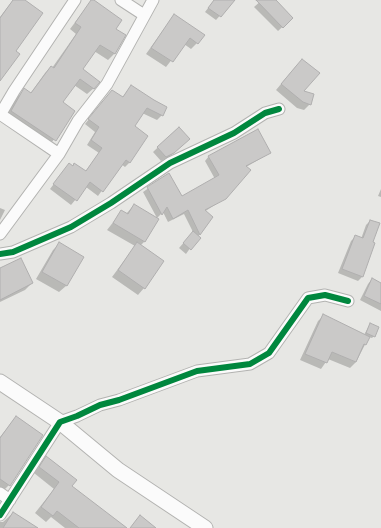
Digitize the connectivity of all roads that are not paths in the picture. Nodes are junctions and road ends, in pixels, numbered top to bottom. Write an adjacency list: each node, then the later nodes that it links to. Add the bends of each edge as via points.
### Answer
1 (75, 0): 6 (street)
2 (121, 0): 4 (street)
3 (153, 0): 4 (street)
4 (144, 15): 7 (street, via 107,84 78,121)
5 (279, 108): 9 (street, via 265,113 234,133 164,166 71,227 13,252)
6 (0, 114): 7 (street)
7 (58, 154): 8 (street)
8 (0, 234)
9 (0, 254)
10 (348, 301): 12 (street, via 325,295 308,298 269,353 250,364 197,372 100,405)
11 (0, 382): 12 (street)
12 (60, 422): 14 (street); 16 (street, via 118,470)
13 (0, 493): 14 (street)
14 (10, 500): 15 (street)
15 (0, 515)
16 (205, 528)

